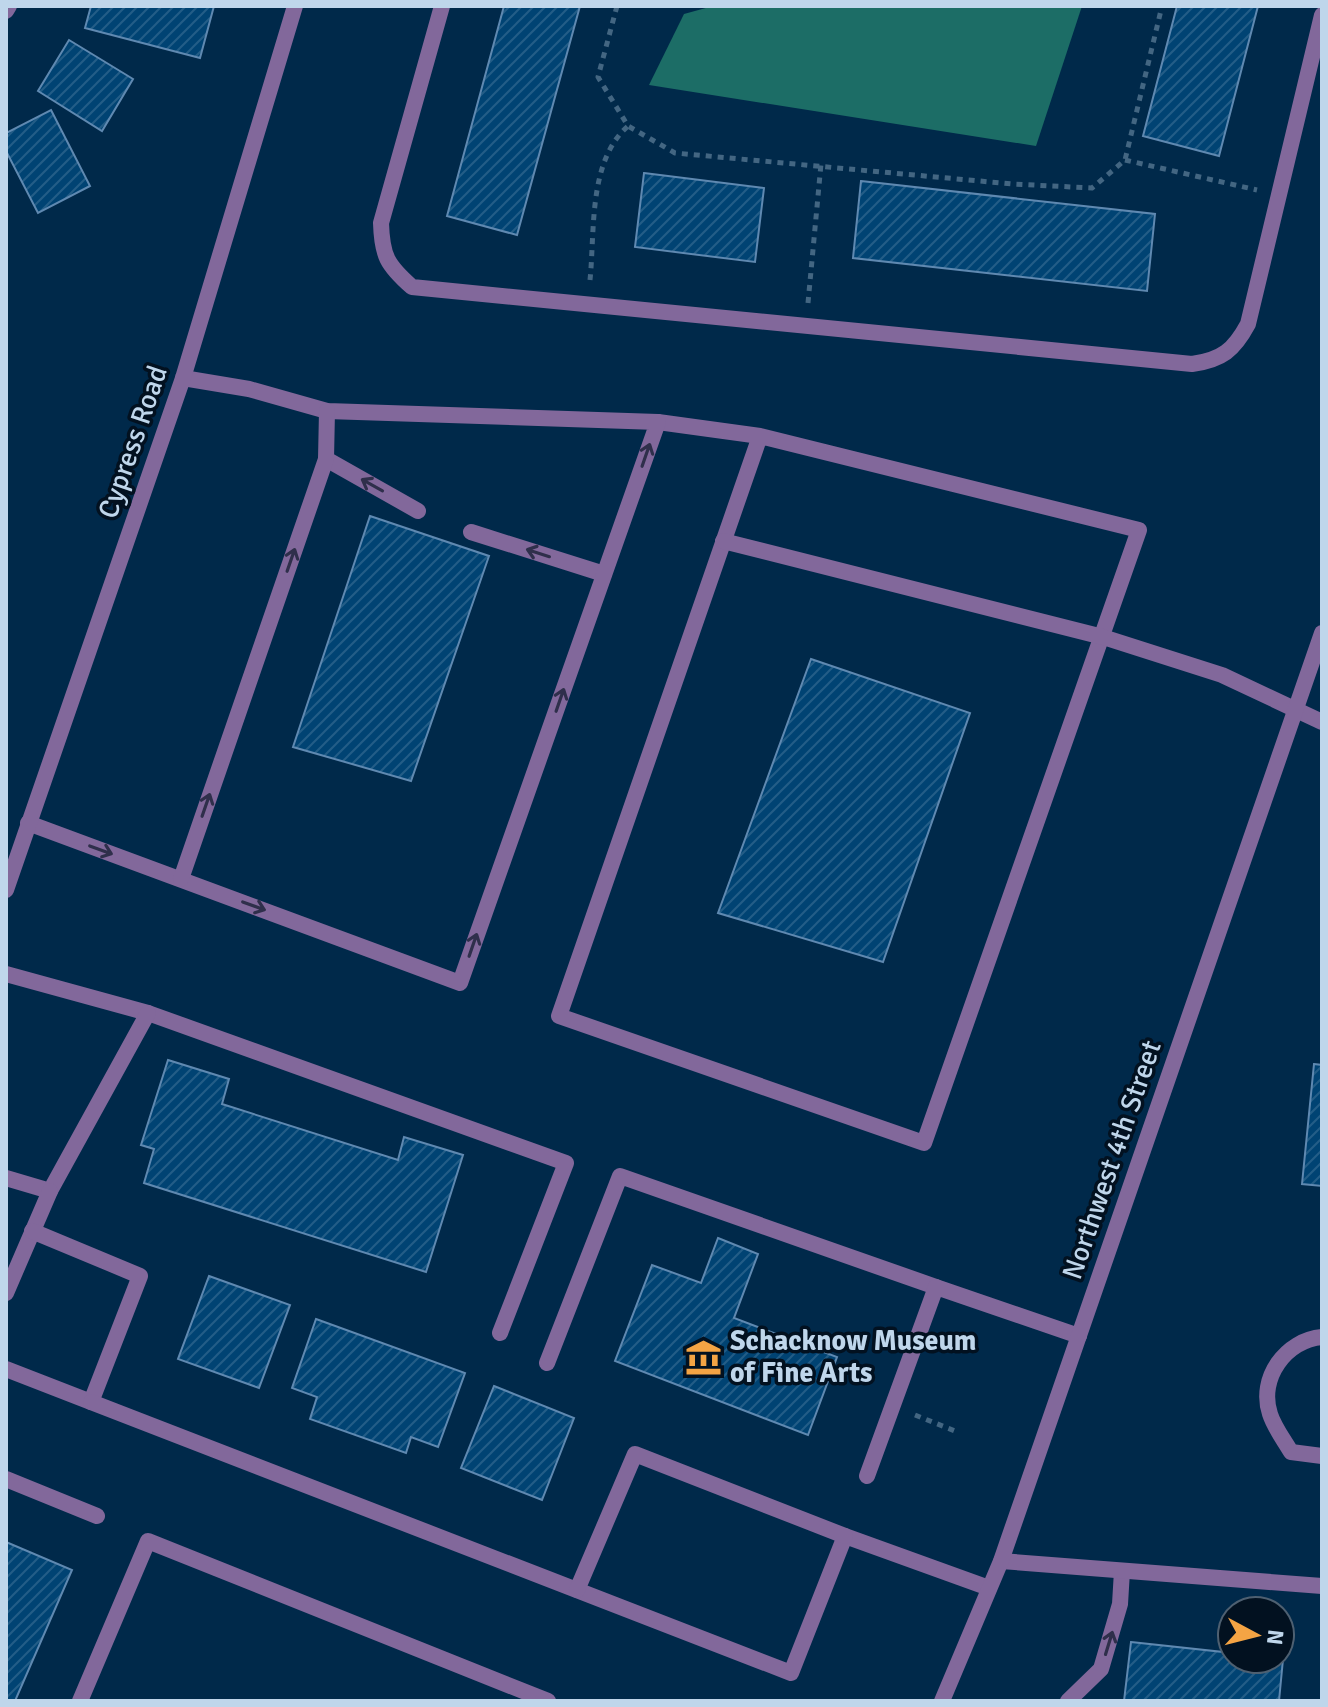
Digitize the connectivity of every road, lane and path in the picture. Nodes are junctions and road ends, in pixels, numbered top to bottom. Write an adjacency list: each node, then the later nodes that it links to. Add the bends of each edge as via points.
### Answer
1 (295, 6): 12 (street, Cypress Road)
2 (442, 6): 10 (street, via 381,223 382,250 393,270 412,287)
3 (617, 6): 6 (path, via 598,77)
4 (1162, 6): 7 (path)
5 (1322, 15): 9 (street)
6 (628, 126): 8 (path, via 675,153); 10 (path, via 611,141 601,170)
7 (1125, 160): 8 (path, via 1092,188); 9 (path)
8 (821, 164): 11 (path)
9 (1280, 195): 11 (street, via 1248,324 1237,344 1217,361 1192,364)
10 (588, 305): 11 (street)
11 (806, 326)
12 (183, 378): 13 (street, via 249,389); 25 (street, Cypress Road)
13 (327, 411): 14 (street); 16 (street)
14 (658, 422): 15 (street); 20 (street, one-way to 14)
15 (760, 436): 19 (street); 22 (street, via 1139,530)
16 (326, 459): 17 (street, one-way to 16); 26 (street, one-way to 16)
17 (418, 511)
18 (471, 532): 20 (street, one-way to 18)
19 (723, 541): 22 (street); 22 (street, via 559,1016 924,1143)
20 (604, 574): 26 (street, one-way to 20, via 460,983)
21 (1322, 633): 23 (street, Northwest 4th Street)
22 (1103, 637): 23 (street, via 1222,675)
23 (1295, 711): 24 (street); 36 (street, Northwest 4th Street)
24 (1322, 722)
25 (28, 823): 26 (street, one-way to 26); 27 (street, Cypress Road)
26 (181, 879)
27 (6, 890)
28 (6, 974): 29 (street)
29 (148, 1013): 31 (street); 35 (street, via 566,1163)
30 (6, 1178): 31 (street)
31 (50, 1191): 32 (street)
32 (32, 1231): 34 (street); 40 (street, via 140,1276)
33 (936, 1287): 36 (street); 38 (street, via 620,1176); 44 (street)
34 (6, 1293)
35 (500, 1333)
36 (1079, 1336): 48 (street, Northwest 4th Street)
37 (1322, 1337): 43 (street, via 1292,1347 1269,1375 1269,1412 1291,1452)
38 (547, 1363)
39 (6, 1369): 40 (street)
40 (91, 1402): 52 (street)
41 (910, 1413): 42 (path)
42 (955, 1431)
43 (1322, 1456)
44 (867, 1476)
45 (6, 1479): 46 (street)
46 (97, 1516)
47 (845, 1536): 51 (street); 52 (street, via 635,1454); 52 (street, via 791,1673)
48 (1001, 1561): 49 (street); 51 (street, Northwest 4th Street)
49 (1122, 1571): 50 (street); 56 (street, one-way to 49, via 1101,1669 1120,1604)
50 (1322, 1586)
51 (989, 1588): 55 (street, Northwest 4th Street)
52 (577, 1590)
53 (80, 1701): 54 (street, via 148,1541)
54 (548, 1701)
55 (942, 1701)
56 (1068, 1701)

